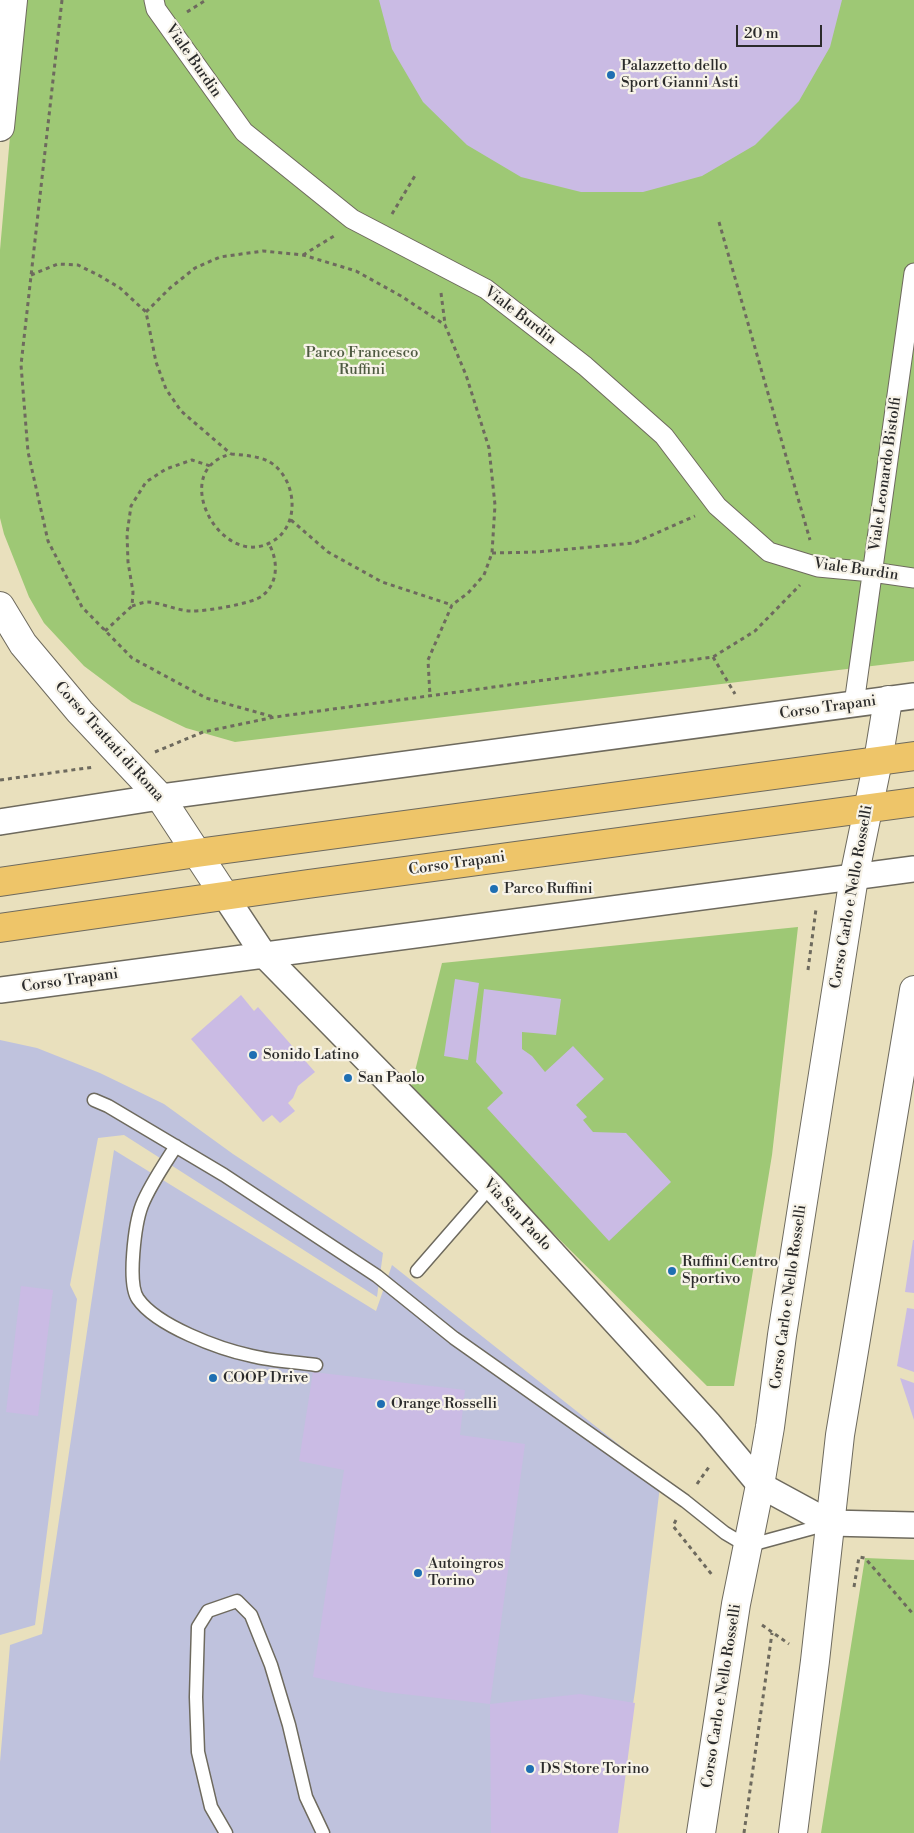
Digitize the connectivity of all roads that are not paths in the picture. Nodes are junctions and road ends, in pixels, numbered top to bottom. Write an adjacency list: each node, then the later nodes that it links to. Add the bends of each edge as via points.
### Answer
1 (13, 0): 3 (street)
2 (154, 0): 5 (street, Viale Burdin, via 156,9 244,132 352,219 486,289 585,366 664,436 716,506 769,552 818,567)
3 (0, 127)
4 (914, 273): 5 (street, Viale Leonardo Bistolfi)
5 (872, 572): 6 (street, Viale Burdin); 9 (street, Viale Leonardo Bistolfi)
6 (914, 578)
7 (0, 606): 12 (street, Corso Trattati di Roma, via 23,644 80,712)
8 (901, 698): 9 (street, Corso Trapani); 11 (street, Corso Carlo e Nello Rosselli)
9 (854, 704): 12 (street, Corso Trapani)
10 (914, 756): 11 (main road)
11 (878, 761): 14 (street, Corso Carlo e Nello Rosselli); 16 (main road)
12 (160, 797): 15 (street, Corso Trapani); 16 (street, Corso Trattati di Roma)
13 (914, 802): 14 (main road, Corso Trapani)
14 (867, 808): 18 (street, Corso Carlo e Nello Rosselli); 20 (main road, Corso Trapani)
15 (0, 822)
16 (197, 853): 19 (main road); 20 (street, Corso Trattati di Roma)
17 (914, 869): 18 (street, Corso Trapani)
18 (854, 877): 22 (street, Corso Trapani); 30 (street, Corso Carlo e Nello Rosselli)
19 (0, 882)
20 (225, 896): 21 (main road, Corso Trapani); 22 (street, Corso Trattati di Roma)
21 (0, 928)
22 (264, 955): 23 (street, Corso Trapani); 27 (street, Via San Paolo)
23 (0, 990)
24 (914, 990): 31 (street, via 840,1435)
25 (94, 1100): 26 (lane)
26 (176, 1146): 29 (lane, via 142,1206 134,1241 132,1276 137,1298 163,1322 199,1338 252,1356); 33 (lane, via 378,1276 454,1338)
27 (491, 1186): 28 (lane); 30 (street, Via San Paolo, via 709,1424)
28 (417, 1271)
29 (316, 1365)
30 (760, 1486): 31 (street); 33 (street, Corso Carlo e Nello Rosselli)
31 (830, 1523): 32 (street); 33 (lane); 37 (street)
32 (914, 1525)
33 (747, 1546): 36 (street, Corso Carlo e Nello Rosselli)
34 (226, 1833): 35 (lane, via 210,1807 198,1752 198,1627 208,1611 237,1601 251,1615 271,1665 306,1797)
35 (323, 1833)
36 (701, 1833)
37 (793, 1833)

